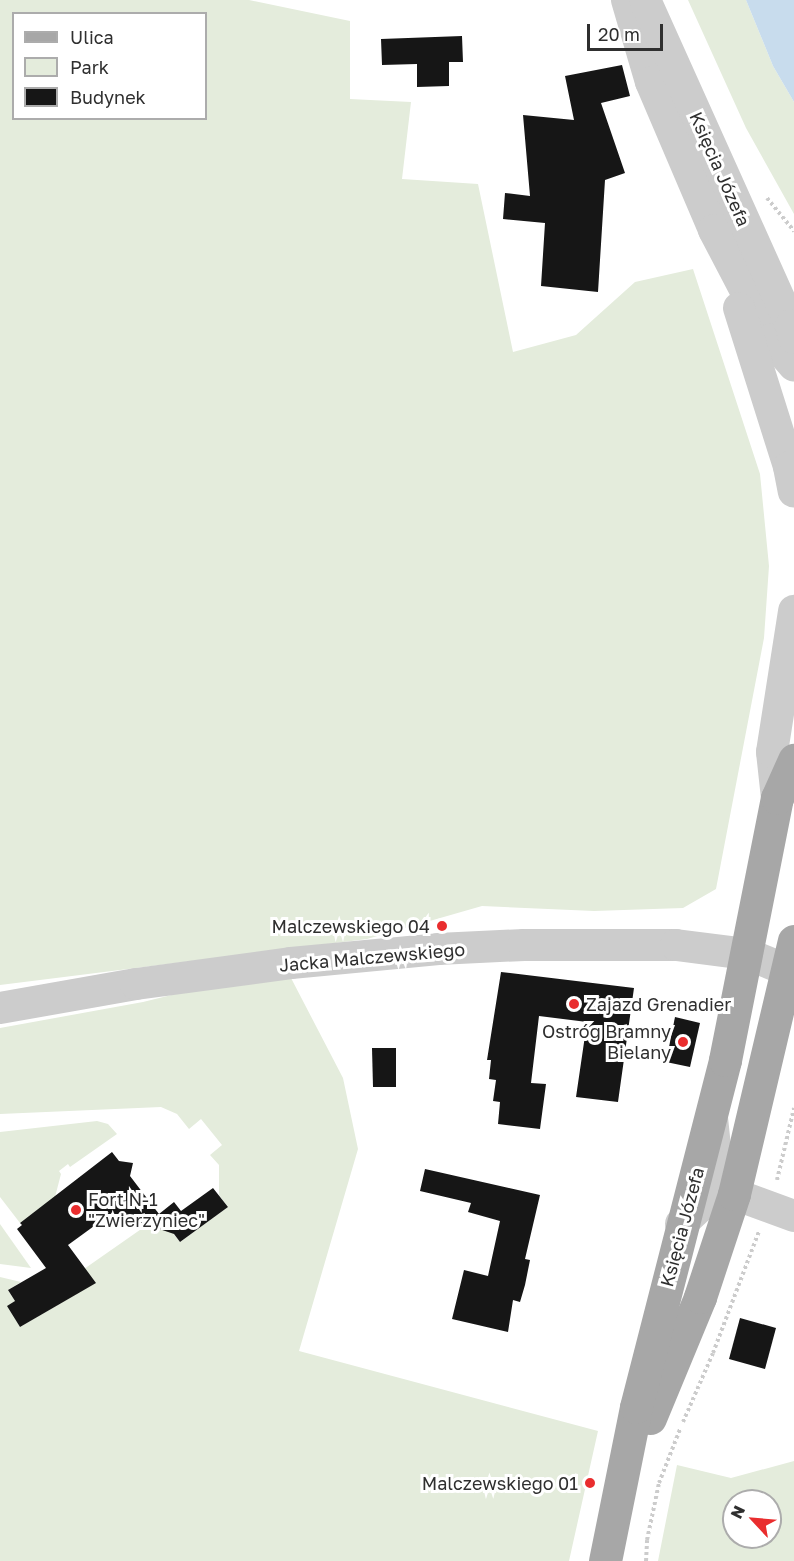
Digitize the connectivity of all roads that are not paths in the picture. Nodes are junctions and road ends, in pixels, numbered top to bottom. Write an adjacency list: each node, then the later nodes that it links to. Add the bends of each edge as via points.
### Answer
1 (627, 0): 3 (street, Księcia Józefa, via 651,82)
2 (645, 0): 4 (street, Księcia Józefa)
3 (714, 230): 5 (street, Księcia Józefa, via 771,339); 6 (street, Księcia Józefa)
4 (794, 338)
5 (794, 365)
6 (794, 492)
7 (794, 611): 9 (street, Księcia Józefa, via 772,752)
8 (794, 760): 9 (main road)
9 (777, 798): 10 (main road, Księcia Józefa)
10 (747, 954): 11 (street, Księcia Józefa); 12 (street, Jacka Malczewskiego, via 676,945 618,944 438,949 202,975); 13 (main road, Księcia Józefa)
11 (792, 961): 14 (main road, Księcia Józefa)
12 (0, 1008)
13 (712, 1114): 14 (street, via 717,1166); 16 (main road, Księcia Józefa)
14 (734, 1194): 15 (street); 16 (street, via 719,1195 705,1202); 17 (main road, Księcia Józefa, via 700,1298)
15 (794, 1216)
16 (681, 1224): 17 (main road, Księcia Józefa, via 636,1407)
17 (618, 1501): 18 (main road, Księcia Józefa)
18 (605, 1561)

